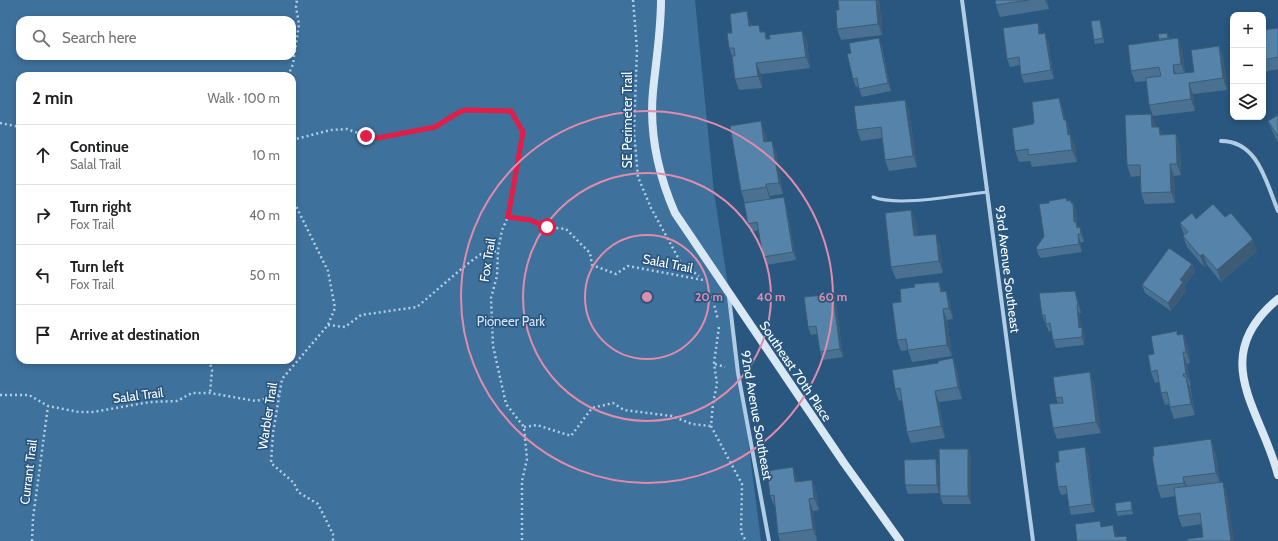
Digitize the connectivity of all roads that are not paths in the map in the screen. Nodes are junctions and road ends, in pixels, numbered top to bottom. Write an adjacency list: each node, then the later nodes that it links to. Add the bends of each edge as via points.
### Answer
1 (661, 0): 7 (street, Southeast 70th Place, via 653,93 654,143 659,173 675,213)
2 (962, 0): 4 (street, 93rd Avenue Southeast)
3 (1221, 142): 6 (street, via 1232,141 1251,153)
4 (988, 192): 5 (lane, via 900,201 883,201); 12 (street, 93rd Avenue Southeast)
5 (873, 197)
6 (1278, 211)
7 (729, 292): 10 (street, 92nd Avenue Southeast, via 738,372); 11 (street, Southeast 70th Place)
8 (1278, 299): 9 (street, via 1252,326 1245,344 1242,365 1244,386 1265,435)
9 (1278, 476)
10 (769, 541)
11 (900, 541)
12 (1033, 541)

